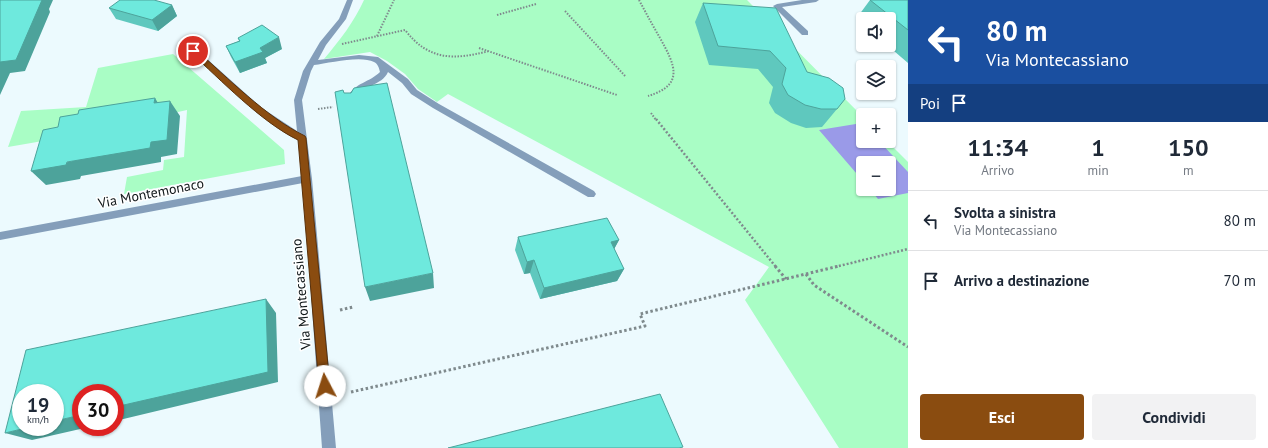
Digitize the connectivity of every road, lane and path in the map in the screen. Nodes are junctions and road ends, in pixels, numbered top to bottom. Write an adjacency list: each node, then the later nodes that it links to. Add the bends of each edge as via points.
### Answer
1 (350, 0): 16 (street, Via Montecassiano, via 342,19)
2 (394, 0): 11 (path)
3 (639, 0): 20 (path, via 672,60 674,72 670,84 661,92)
4 (771, 0): 7 (street)
5 (816, 0): 7 (street)
6 (536, 4): 9 (path)
7 (777, 6): 10 (street)
8 (565, 12): 18 (path)
9 (496, 15)
10 (805, 33)
11 (377, 36): 12 (path); 15 (path, via 405,30 412,42 428,51 446,56 470,56)
12 (342, 44)
13 (480, 48): 15 (path)
14 (193, 51): 25 (street, via 248,100 289,132)
15 (488, 51): 19 (path)
16 (312, 63): 17 (street, via 359,57 374,59); 25 (street, Via Montecassiano, via 298,100)
17 (380, 63): 21 (street, via 384,73 374,82 354,91); 27 (street, via 405,81 414,92 436,106)
18 (626, 77)
19 (617, 95)
20 (648, 96)
21 (352, 103)
22 (333, 107): 23 (path)
23 (318, 109)
24 (651, 113): 31 (path)
25 (302, 138): 26 (street, Via Montecassiano)
26 (307, 179): 28 (street, Via Montemonaco); 36 (street, Via Montecassiano)
27 (591, 194)
28 (0, 236)
29 (908, 249): 30 (path)
30 (806, 274): 31 (path); 34 (path, via 814,285)
31 (786, 279): 35 (path, via 640,314 645,326)
32 (353, 307): 33 (path)
33 (340, 310)
34 (908, 347)
35 (351, 392)
36 (330, 448)

